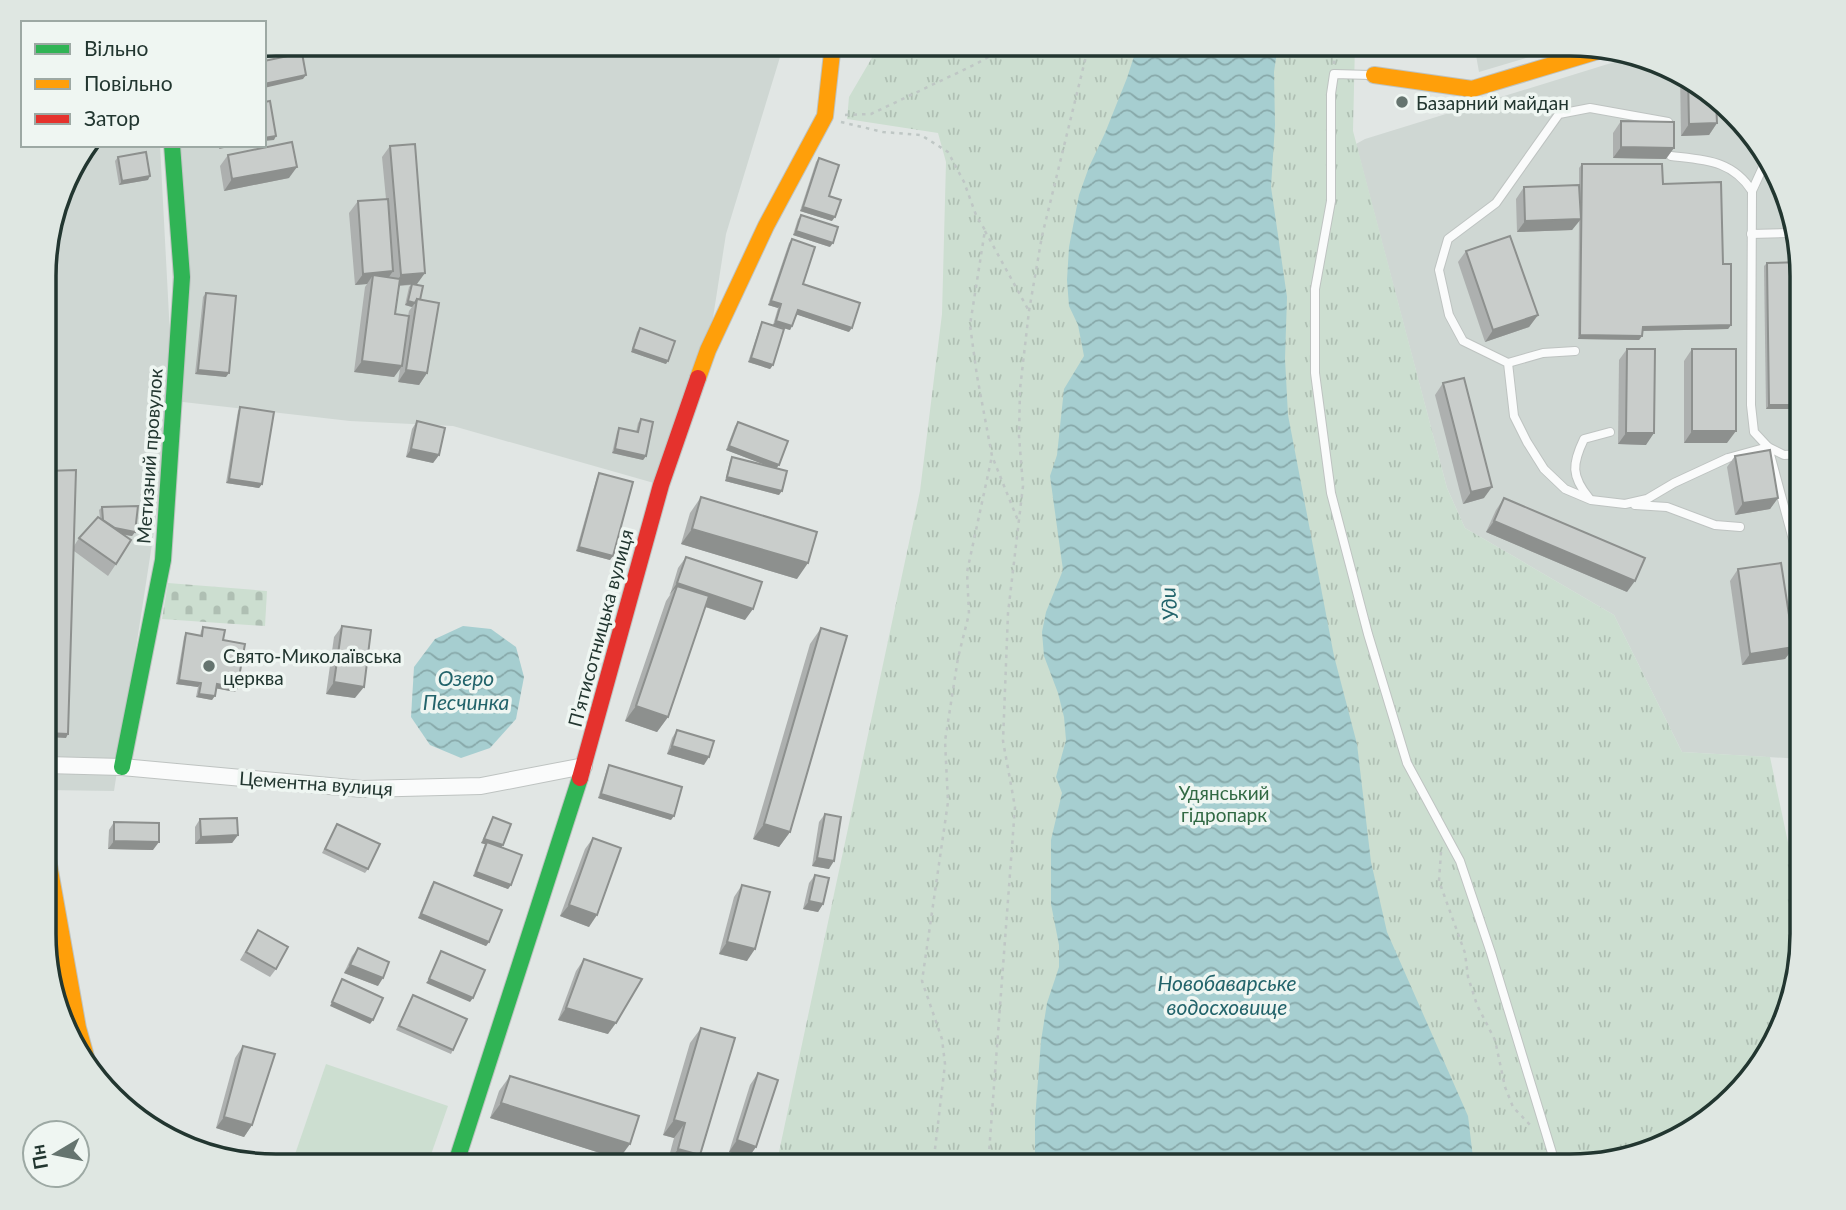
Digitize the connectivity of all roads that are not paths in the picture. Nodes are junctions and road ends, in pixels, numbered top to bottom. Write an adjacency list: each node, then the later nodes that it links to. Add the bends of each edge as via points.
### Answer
1 (832, 56): 21 (street, П’ятисотницька вулиця, via 825,116 766,226 708,350 661,485)
2 (1582, 57): 3 (street, via 1472,89)
3 (1374, 75): 26 (lane, via 1334,74 1331,93 1331,201 1315,289 1315,373 1331,493 1407,763 1465,874)
4 (1668, 122): 12 (lane, via 1590,108 1559,114 1496,203 1448,239 1439,270 1449,315 1463,341)
5 (172, 147): 22 (street, Метизний провулок, via 182,277 163,561)
6 (1671, 156): 8 (lane, via 1724,165 1743,177)
7 (1762, 169): 8 (lane)
8 (1752, 191): 10 (lane)
9 (1786, 233): 10 (lane)
10 (1751, 234): 14 (lane, via 1751,405 1754,432)
11 (1575, 351): 12 (lane, via 1543,353)
12 (1508, 363): 16 (lane, via 1514,416 1527,442 1544,469 1565,489)
13 (1610, 432): 16 (lane, via 1584,439 1576,457 1577,483)
14 (1768, 447): 15 (lane); 17 (lane, via 1728,458 1647,499); 19 (lane)
15 (1790, 455)
16 (1591, 500): 17 (lane)
17 (1625, 504): 18 (lane, via 1667,507 1715,525)
18 (1740, 527)
19 (1790, 529)
20 (56, 765): 22 (street, Цементна вулиця)
21 (584, 766): 22 (street, Цементна вулиця, via 481,786 362,789); 25 (street, П’ятисотницька вулиця)
22 (122, 767)
23 (56, 904): 24 (street)
24 (79, 1030)
25 (459, 1154)
26 (1552, 1154)

